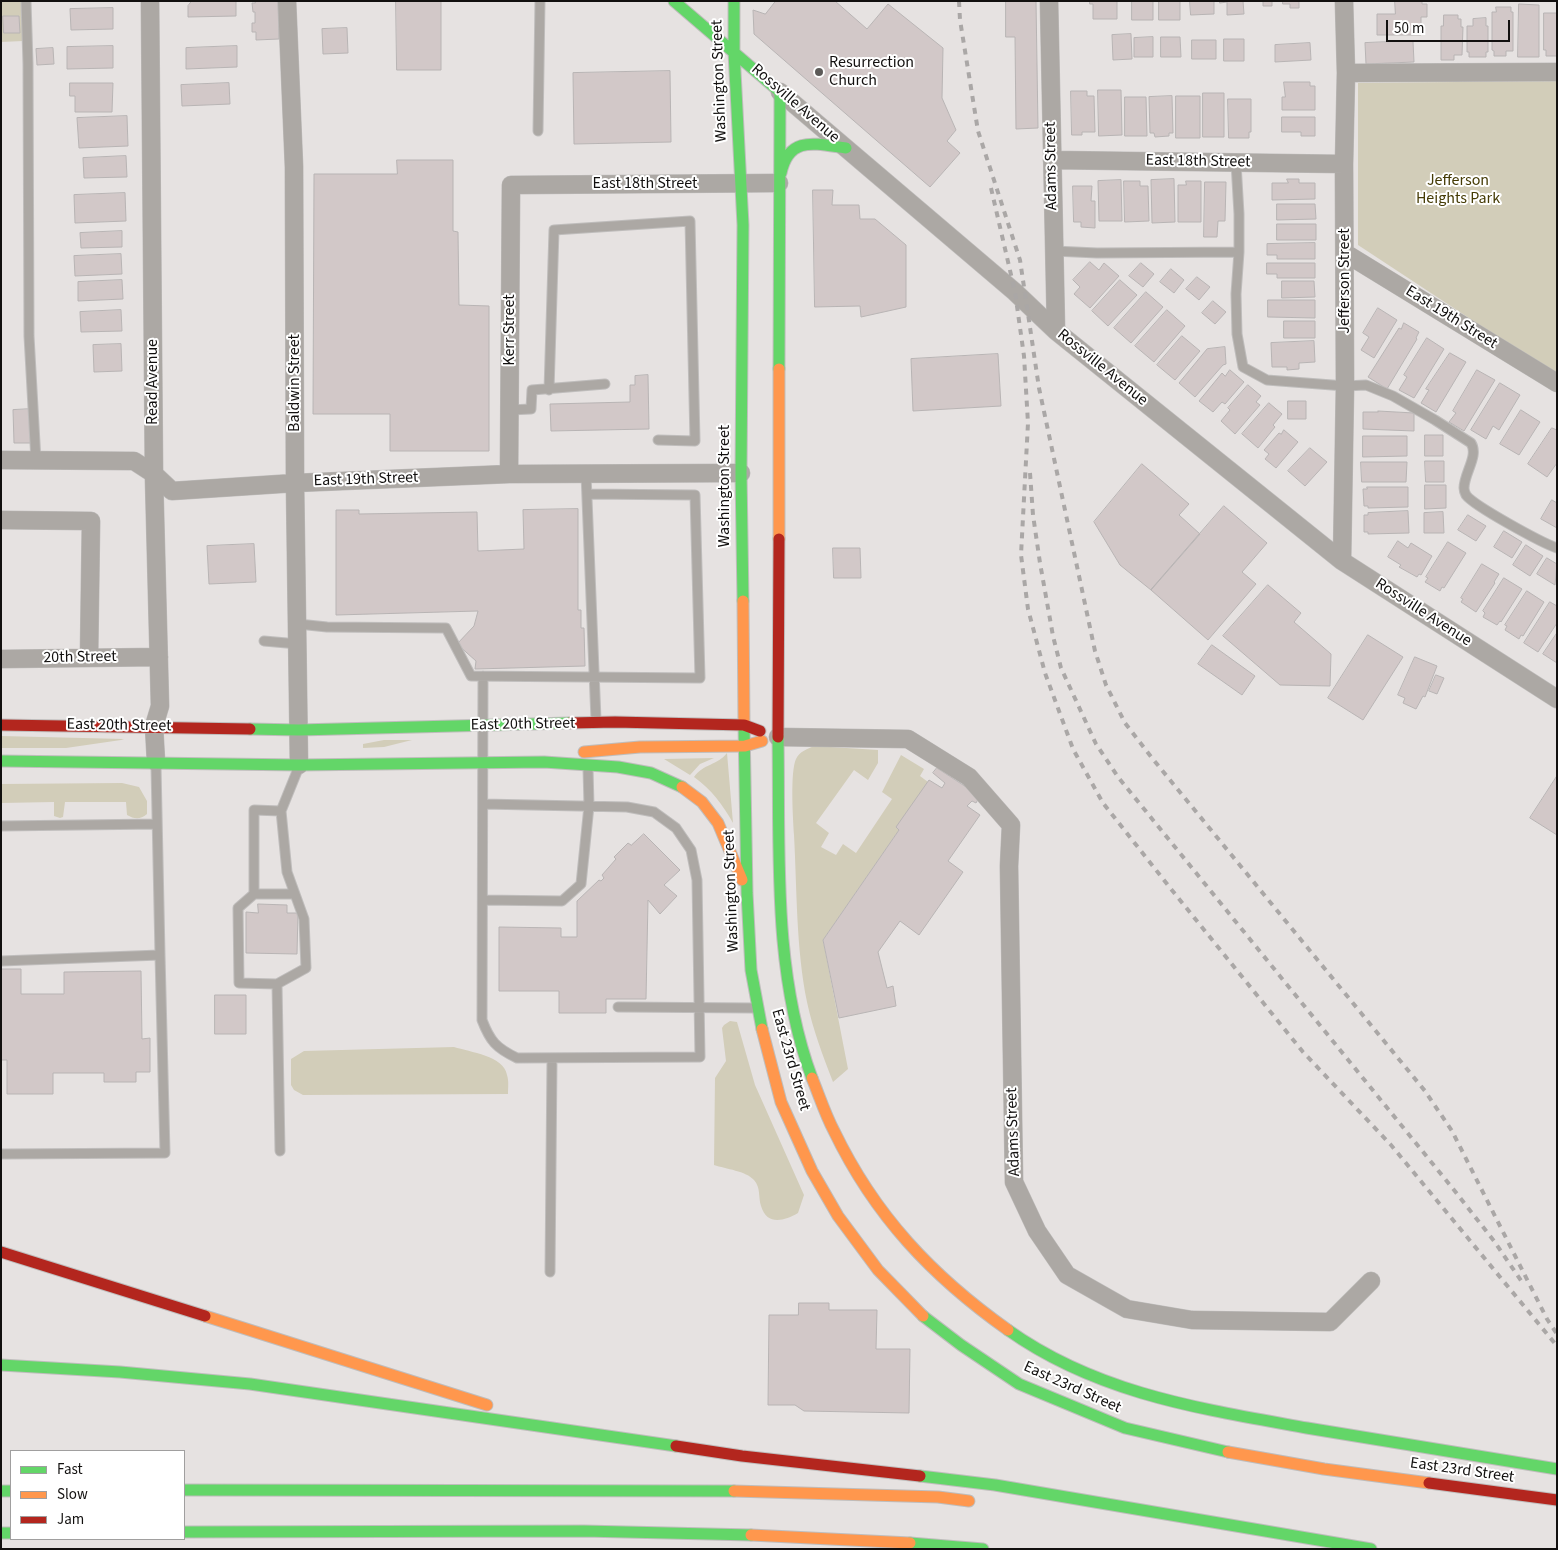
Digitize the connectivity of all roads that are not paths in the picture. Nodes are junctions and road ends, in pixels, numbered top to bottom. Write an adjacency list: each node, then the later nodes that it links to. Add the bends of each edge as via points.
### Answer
1 (26, 1): 32 (lane, via 29,336)
2 (150, 1): 34 (street, Read Avenue)
3 (287, 1): 37 (street, Baldwin Street, via 294,167)
4 (540, 1): 13 (lane)
5 (674, 1): 9 (main road, Rossville Avenue)
6 (734, 1): 9 (main road, Washington Street)
7 (1049, 1): 15 (street, Adams Street)
8 (1344, 1): 11 (street, Jefferson Street)
9 (734, 52): 12 (main road, Rossville Avenue); 19 (main road, Washington Street)
10 (1557, 72): 11 (street)
11 (1346, 73): 17 (street, Jefferson Street)
12 (780, 92): 14 (street, Rossville Avenue); 18 (main road)
13 (538, 131)
14 (846, 148): 18 (main road, via 806,143 791,149 785,158); 24 (street, Rossville Avenue)
15 (1052, 160): 16 (street, East 18th Street); 21 (street, Adams Street)
16 (1236, 163): 17 (street, East 18th Street); 22 (lane)
17 (1344, 164): 23 (street, Jefferson Street)
18 (779, 183): 19 (street, East 18th Street); 57 (main road)
19 (740, 184): 20 (street, East 18th Street); 33 (main road, Washington Street, via 743,225)
20 (511, 185): 29 (street, Kerr Street)
21 (1054, 251): 22 (lane); 24 (street, Adams Street)
22 (1239, 252): 27 (lane, via 1237,334 1243,367 1267,380)
23 (1345, 253): 25 (street, East 19th Street); 27 (street, Jefferson Street)
24 (1056, 331): 41 (street, Rossville Avenue)
25 (1557, 383)
26 (606, 384): 28 (lane)
27 (1345, 386): 40 (lane, via 1366,385 1393,396 1471,443 1474,453 1465,481 1466,495); 41 (street, Jefferson Street)
28 (549, 390): 29 (lane, via 532,390 531,409); 30 (lane, via 554,230 690,221 695,441)
29 (510, 410): 35 (street, Kerr Street)
30 (658, 440)
31 (1, 460): 32 (street, East 19th Street)
32 (36, 460): 34 (street, East 19th Street, via 134,461)
33 (741, 473): 36 (street, East 19th Street); 55 (main road, Washington Street)
34 (154, 474): 37 (street, East 19th Street, via 172,491); 45 (street, Read Avenue)
35 (509, 474): 36 (street, East 19th Street); 37 (street, East 19th Street)
36 (586, 474): 38 (lane)
37 (295, 483): 42 (street, Baldwin Street)
38 (587, 494): 49 (lane); 49 (lane, via 695,495 700,678)
39 (1, 520): 46 (street, via 91,521)
40 (1557, 548)
41 (1342, 561): 50 (street, Rossville Avenue)
42 (298, 624): 44 (street, Baldwin Street); 48 (lane, via 446,628 471,676)
43 (264, 641): 44 (lane)
44 (298, 644): 56 (street, Baldwin Street)
45 (159, 657): 46 (street, 20th Street); 53 (street, Read Avenue, via 160,706)
46 (89, 658): 47 (street, 20th Street)
47 (1, 659)
48 (483, 676): 49 (lane); 54 (lane)
49 (594, 676): 51 (lane)
50 (1557, 699)
51 (596, 723): 54 (main road, East 20th Street); 55 (main road, East 20th Street)
52 (1, 724): 53 (main road, East 20th Street)
53 (154, 726): 56 (main road, East 20th Street); 60 (street, Read Avenue)
54 (484, 726): 56 (main road, East 20th Street); 62 (lane)
55 (744, 726): 57 (main road, East 20th Street); 58 (main road, Washington Street)
56 (300, 730): 63 (street, Baldwin Street)
57 (778, 737): 58 (main road); 69 (street, East 20th Street, via 908,738 969,777); 90 (main road, East 23rd Street, via 782,916 798,1037 818,1097 842,1151 907,1244 950,1287 1004,1329 1054,1360 1123,1389 1204,1410)
58 (745, 746): 61 (main road, via 640,747 583,752); 71 (main road, Washington Street)
59 (1, 761): 60 (main road)
60 (156, 762): 63 (main road); 68 (lane)
61 (544, 762): 62 (main road); 64 (main road)
62 (484, 763): 63 (main road); 65 (lane)
63 (299, 765): 67 (lane)
64 (588, 765): 66 (lane); 71 (main road, via 650,773 679,785 702,802 718,823)
65 (483, 804): 66 (lane); 74 (lane)
66 (589, 806): 74 (lane, via 581,884 562,900); 80 (lane, via 628,807 654,812 676,828 691,850 697,880)
67 (281, 811): 72 (lane, via 254,810); 73 (lane, via 287,872)
68 (157, 824): 70 (lane); 75 (lane)
69 (1011, 825): 87 (street, Adams Street, via 1014,1182 1037,1231 1066,1275 1127,1309 1192,1320 1242,1322 1330,1322)
70 (1, 826)
71 (747, 893): 77 (main road, Washington Street)
72 (254, 894): 73 (lane); 78 (lane, via 238,908 239,983)
73 (295, 894): 78 (lane, via 304,920 306,968)
74 (482, 900): 82 (lane, via 482,1020 488,1037 500,1050 517,1058)
75 (160, 955): 76 (lane); 84 (lane, via 165,1153)
76 (1, 961)
77 (751, 970): 81 (main road, East 23rd Street)
78 (277, 984): 83 (lane)
79 (618, 1007): 80 (lane)
80 (699, 1007): 81 (lane); 82 (lane, via 700,1057)
81 (758, 1008): 92 (main road, East 23rd Street, via 781,1102 812,1171 838,1216 878,1270 923,1316 1019,1384 1125,1428 1211,1449 1324,1469)
82 (552, 1058): 86 (lane)
83 (280, 1151)
84 (1, 1154)
85 (1, 1252): 89 (main road)
86 (550, 1272)
87 (1371, 1281)
88 (1, 1365): 89 (main road, via 250,1384)
89 (564, 1430): 96 (main road, via 742,1456 995,1485)
90 (1557, 1468)
91 (185, 1490): 93 (main road, via 757,1491)
92 (1557, 1500)
93 (977, 1502)
94 (1123, 1518): 96 (main road)
95 (185, 1532): 97 (main road, via 702,1532)
96 (1308, 1539): 100 (main road)
97 (891, 1540): 98 (main road); 99 (main road)
98 (778, 1548)
99 (983, 1549)
100 (1371, 1549)

